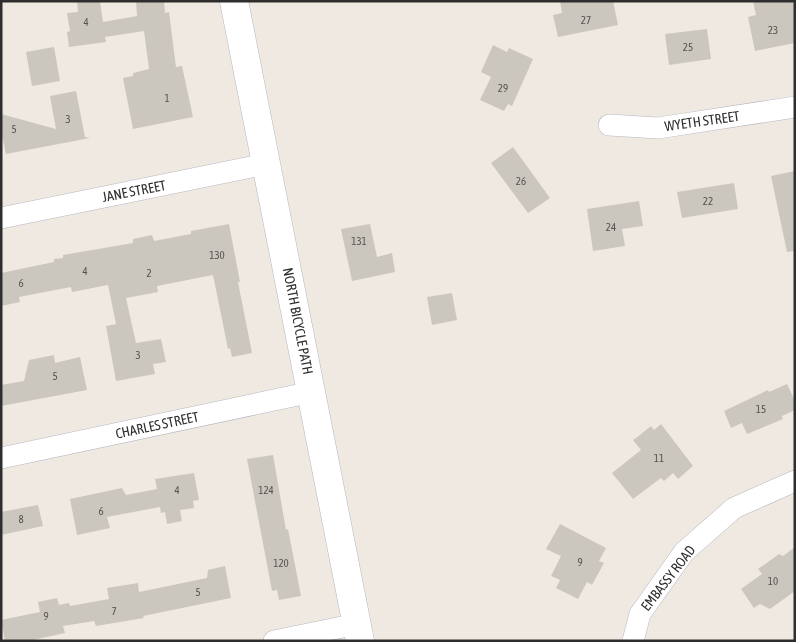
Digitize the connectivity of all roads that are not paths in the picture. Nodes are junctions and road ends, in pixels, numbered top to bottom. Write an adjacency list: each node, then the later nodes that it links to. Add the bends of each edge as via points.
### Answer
1 (234, 1): 4 (street, NORTH BICYCLE PATH)
2 (795, 107): 3 (street, WYETH STREET, via 658,128)
3 (609, 125)
4 (266, 164): 5 (street, JANE STREET); 6 (street, NORTH BICYCLE PATH)
5 (1, 218)
6 (312, 392): 7 (street, CHARLES STREET); 9 (street, NORTH BICYCLE PATH)
7 (1, 458)
8 (795, 481): 11 (street, EMBASSY ROAD, via 734,508 684,552 640,614)
9 (358, 632): 10 (street)
10 (274, 641)
11 (634, 641)

